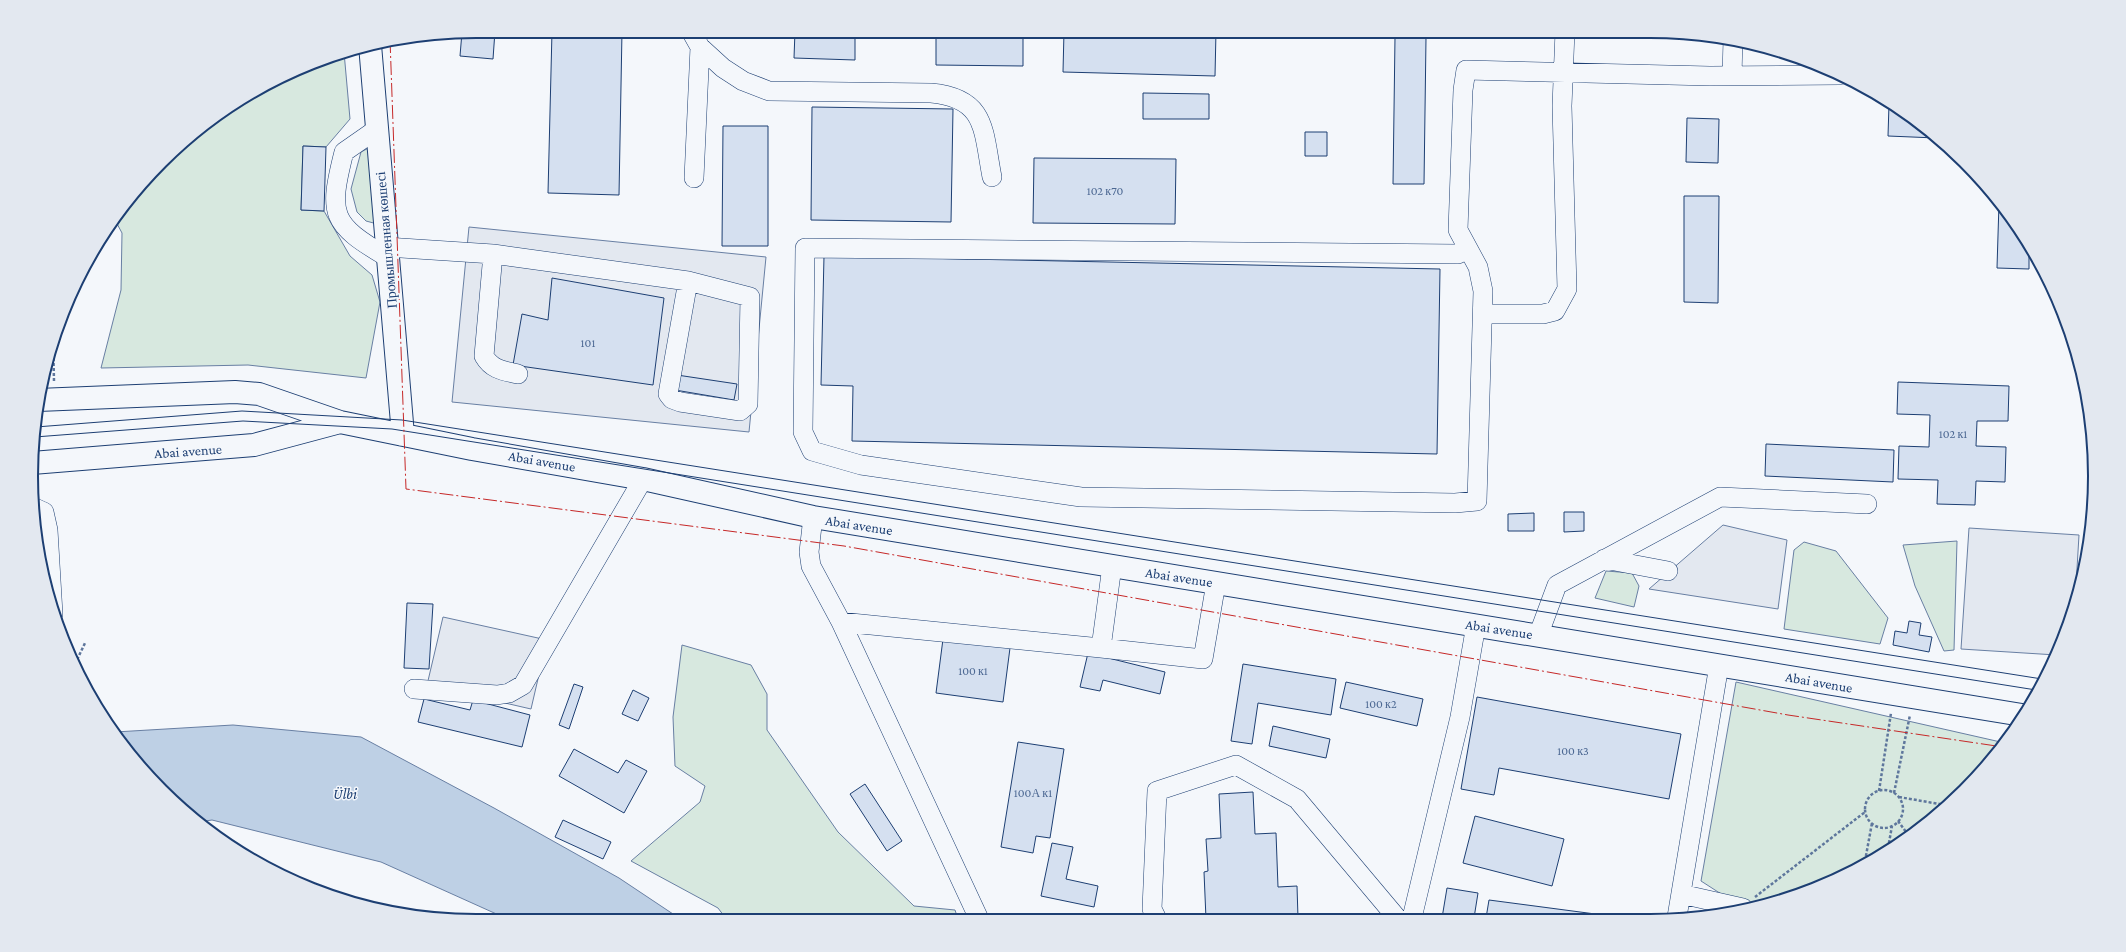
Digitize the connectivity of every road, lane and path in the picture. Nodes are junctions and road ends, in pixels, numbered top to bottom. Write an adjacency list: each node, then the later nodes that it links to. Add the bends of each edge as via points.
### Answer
1 (1565, 38): 5 (street)
2 (696, 39): 9 (street, via 730,72 743,81 769,92 931,93 946,94 960,99 981,121); 10 (street)
3 (1733, 46): 7 (street)
4 (371, 51): 8 (main road, Промышленная көшесі)
5 (1563, 73): 7 (street); 11 (street, via 1466,70 1458,230); 15 (street, via 1567,289 1554,311 1543,314)
6 (1827, 75): 7 (street)
7 (1732, 76)
8 (377, 129): 12 (main road, Промышленная көшесі); 12 (street, via 344,152 336,181 335,209 342,225 357,240)
9 (992, 177)
10 (694, 178)
11 (1468, 249): 15 (street, via 1478,267 1483,292); 15 (street, via 1458,254 805,248 803,432 812,452 861,465 1081,497 1455,503 1477,501)
12 (386, 252): 13 (street); 20 (main road, Промышленная көшесі)
13 (493, 254): 14 (street); 16 (street, via 484,356 495,368)
14 (688, 281): 14 (street, via 750,297 749,399 745,408 740,411 680,402 668,394)
15 (1483, 314)
16 (518, 374)
17 (49, 379): 18 (path)
18 (47, 400): 19 (main road, Abai avenue, via 235,392 259,394)
19 (340, 422): 20 (main road, Abai avenue); 21 (main road, Abai avenue, via 254,445)
20 (403, 435): 22 (main road, Abai avenue)
21 (38, 462)
22 (643, 479): 25 (main road, Abai avenue); 38 (street, via 523,686 509,693 497,695)
23 (1867, 504): 26 (street, via 1720,497)
24 (40, 510): 29 (street, via 44,512 48,530)
25 (812, 517): 27 (main road, Abai avenue); 31 (street, via 809,552 811,566)
26 (1604, 559): 28 (street); 33 (street, via 1557,585)
27 (1112, 566): 30 (main road, Abai avenue); 35 (street)
28 (1668, 571)
29 (51, 581)
30 (1216, 583): 32 (main road, Abai avenue); 35 (street, via 1203,659)
31 (841, 622): 35 (street); 56 (street)
32 (1476, 625): 33 (main road, Abai avenue); 59 (street, via 1460,717)
33 (1538, 636): 37 (main road, Abai avenue)
34 (85, 643): 36 (path)
35 (1102, 648)
36 (78, 658)
37 (1719, 665): 39 (main road, Abai avenue); 52 (street)
38 (414, 689)
39 (1904, 696): 40 (main road, Abai avenue); 41 (path); 42 (path)
40 (2017, 714)
41 (1879, 791): 42 (path, via 1887,790); 45 (path, via 1866,802)
42 (1894, 793): 43 (path)
43 (1898, 797): 44 (path); 46 (path, via 1903,809)
44 (1940, 804)
45 (1866, 812): 47 (path); 53 (path)
46 (1898, 821): 48 (path); 49 (path)
47 (1872, 823): 48 (path, via 1881,828); 51 (path)
48 (1892, 826): 50 (path)
49 (1905, 831)
50 (1889, 842)
51 (1866, 857)
52 (1681, 894): 54 (street); 55 (street)
53 (1751, 902)
54 (1734, 906)
55 (1678, 913)
56 (977, 914)
57 (1154, 914): 58 (street, via 1152,909 1157,791 1236,765 1297,798)
58 (1394, 914)
59 (1413, 914)

